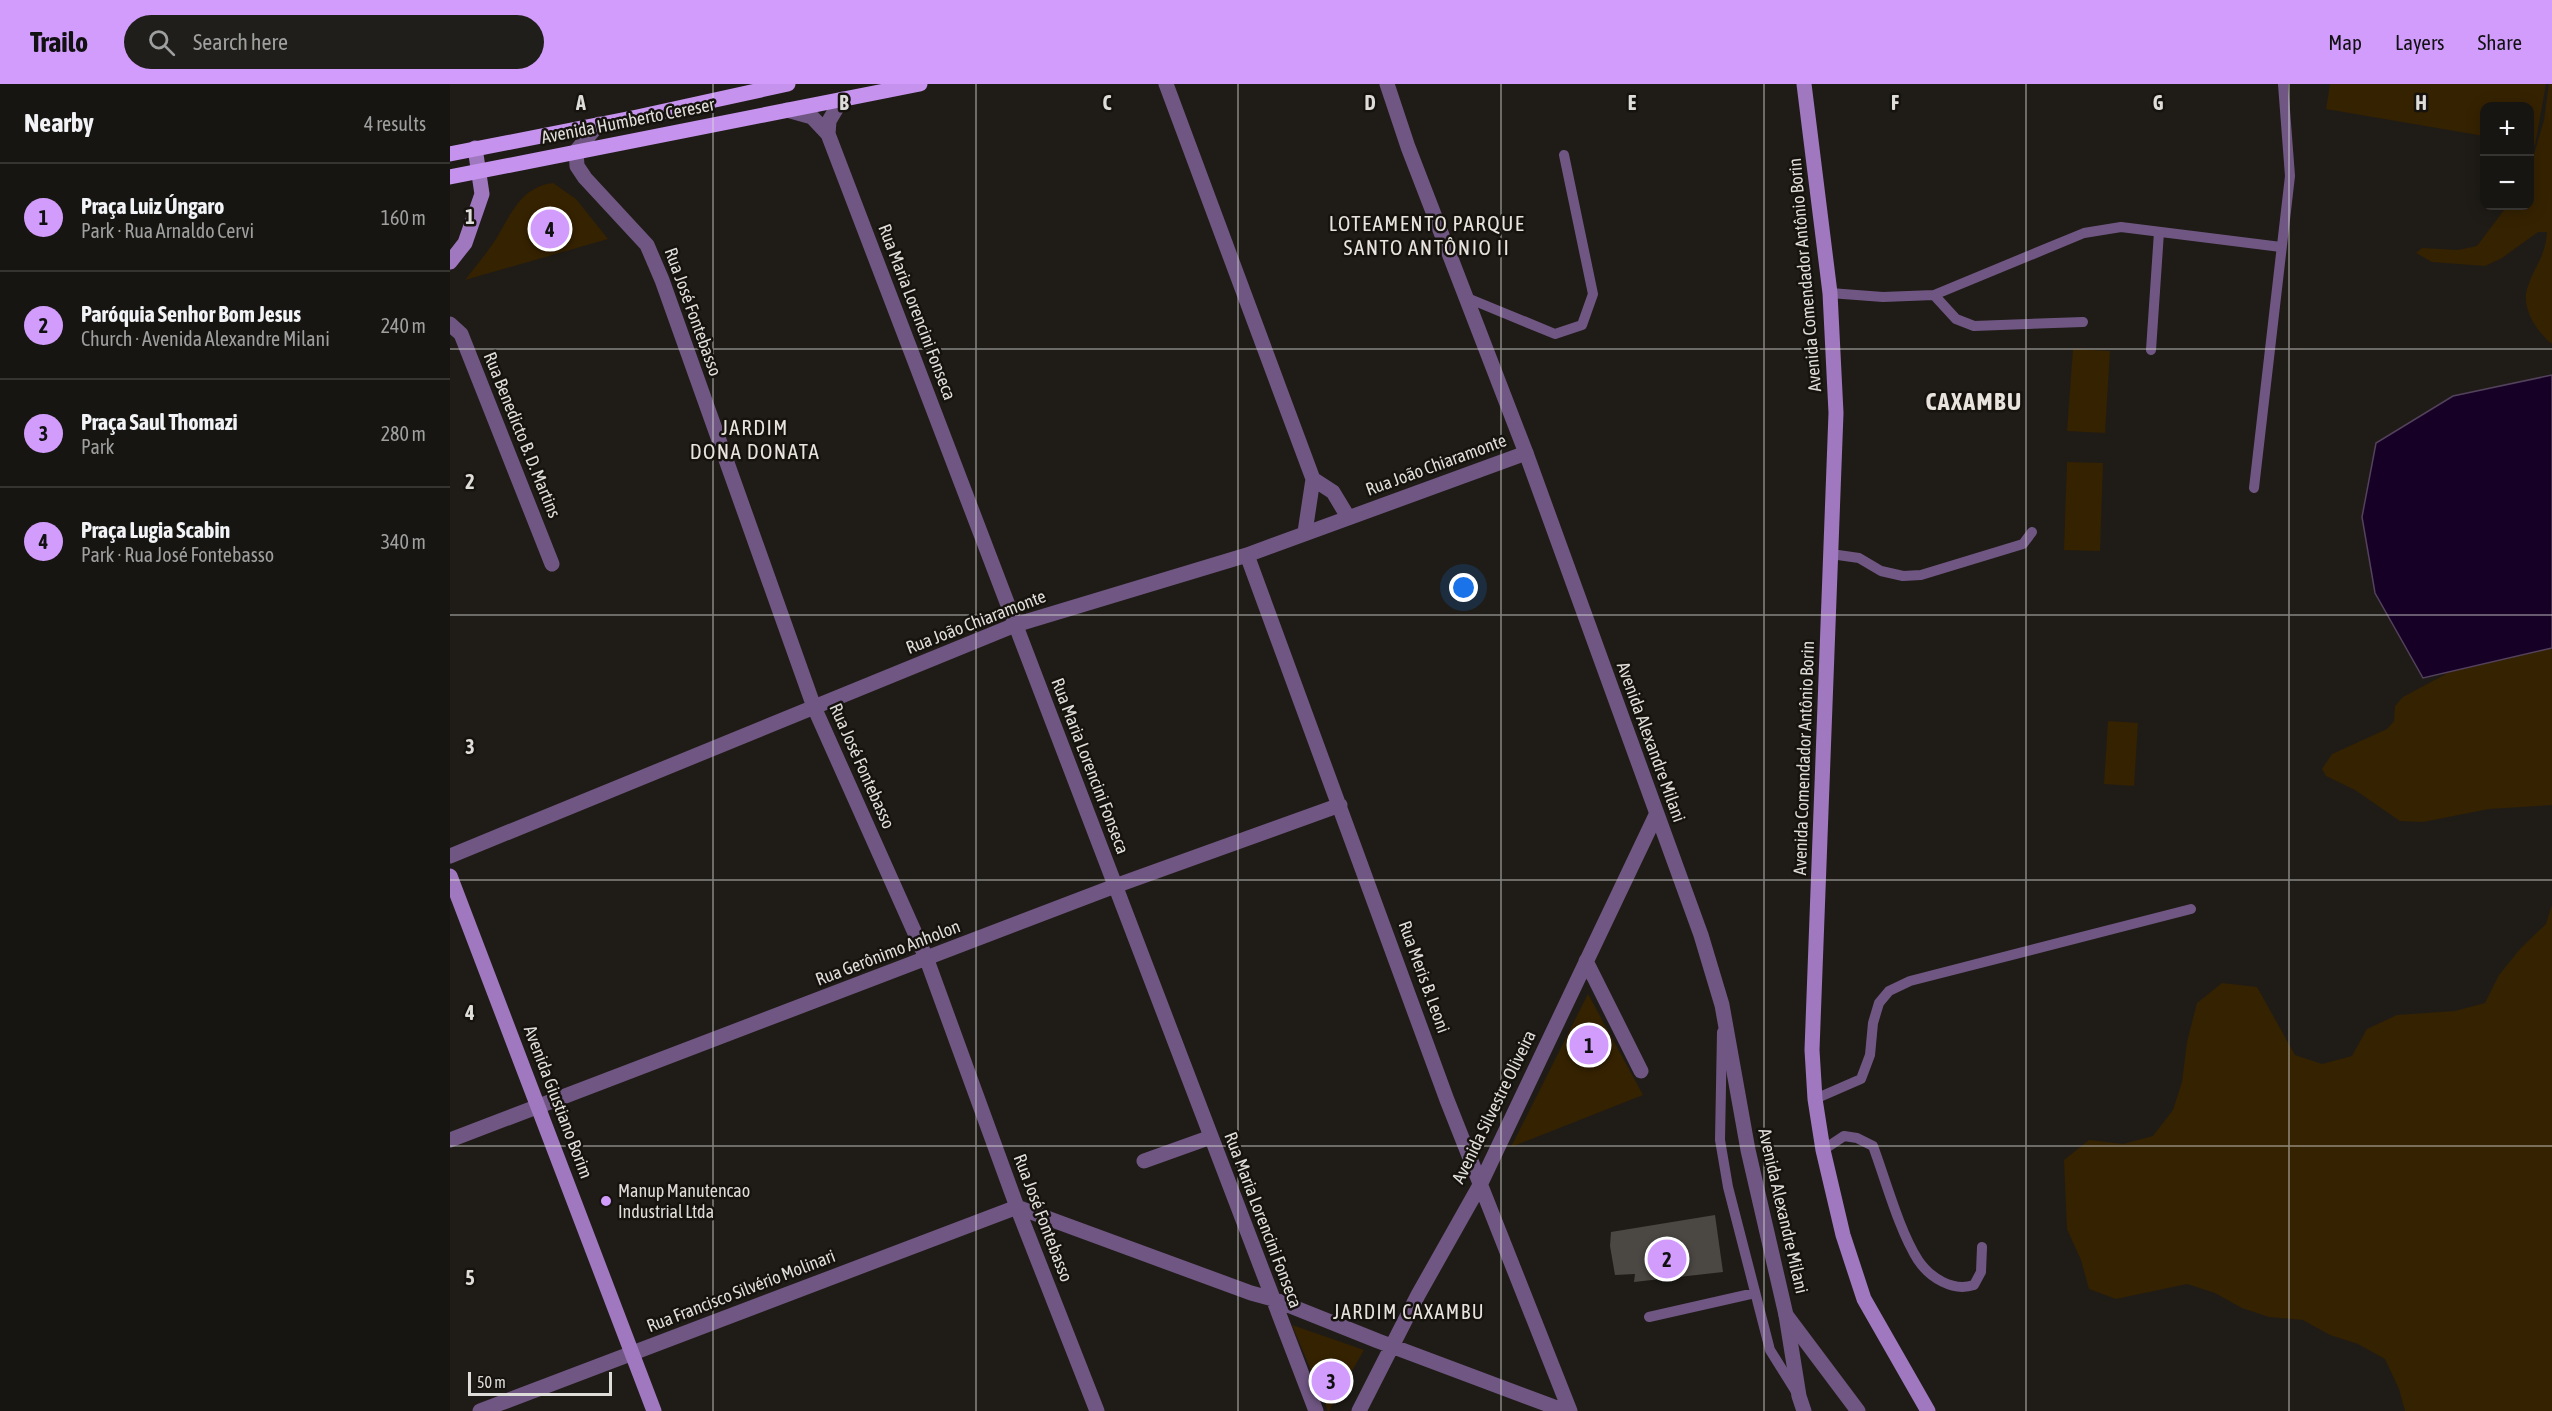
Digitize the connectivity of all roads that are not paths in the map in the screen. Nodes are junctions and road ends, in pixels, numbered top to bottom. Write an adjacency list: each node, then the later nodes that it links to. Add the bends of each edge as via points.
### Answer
1 (788, 84): 9 (main road, Avenida Humberto Cereser)
2 (920, 84): 7 (main road, Avenida Humberto Cereser)
3 (1166, 84): 27 (street)
4 (1387, 84): 22 (street, Avenida Alexandre Milani)
5 (1804, 84): 20 (main road, Avenida Comendador Antônio Borin)
6 (2283, 84): 18 (lane, via 2290,176)
7 (842, 99): 8 (main road, Avenida Humberto Cereser); 10 (street, via 829,121)
8 (787, 110): 10 (street, Rua Maria Lorencini Fonseca, via 812,117); 12 (main road, Avenida Humberto Cereser)
9 (599, 124): 11 (main road, Avenida Humberto Cereser); 12 (street)
10 (828, 134): 35 (street, Rua Maria Lorencini Fonseca)
11 (475, 148): 13 (main road, Avenida Humberto Cereser); 15 (main road)
12 (576, 151): 15 (main road, Avenida Humberto Cereser); 36 (street, Rua José Fontebasso, via 577,166 647,245 662,280)
13 (450, 154)
14 (1564, 155): 22 (lane, via 1593,294 1582,325 1555,334)
15 (480, 172): 16 (main road, Avenida Humberto Cereser); 19 (main road, via 482,194 465,243)
16 (450, 177)
17 (2159, 232): 18 (lane); 21 (lane, via 2121,227 2084,233); 25 (lane)
18 (2281, 247): 28 (lane)
19 (450, 262)
20 (1830, 293): 21 (lane); 32 (main road, Avenida Comendador Antônio Borin, via 1836,413)
21 (1934, 296): 23 (lane, via 1956,319 1974,326)
22 (1465, 297): 26 (street, Avenida Alexandre Milani)
23 (2083, 322)
24 (450, 324): 34 (street, Rua Benedicto B. D. Martins, via 461,334)
25 (2151, 350)
26 (1526, 453): 29 (street, Rua João Chiaramonte); 38 (street, Avenida Alexandre Milani)
27 (1313, 479): 29 (street, via 1333,492); 30 (street)
28 (2254, 488)
29 (1348, 517): 30 (street, Rua João Chiaramonte)
30 (1305, 532): 33 (street, Rua João Chiaramonte)
31 (2032, 532): 32 (lane, via 2023,544 1921,575 1881,571 1859,558)
32 (1831, 554): 47 (main road, Avenida Comendador Antônio Borin, via 1812,1050)
33 (1247, 555): 35 (street, Rua João Chiaramonte); 37 (street, Rua Meris B. Leoni)
34 (552, 564)
35 (1016, 625): 36 (street, Rua João Chiaramonte); 41 (street, Rua Maria Lorencini Fonseca)
36 (814, 707): 39 (street, Rua João Chiaramonte); 43 (street, Rua José Fontebasso)
37 (1341, 805): 41 (street, Rua Gerônimo Anholon); 53 (street, Rua Meris B. Leoni)
38 (1656, 815): 44 (street, Avenida Silvestre Oliveira); 45 (street, Avenida Alexandre Milani, via 1701,935)
39 (450, 856)
40 (450, 876): 48 (main road, Avenida Giustiano Borim)
41 (1115, 886): 43 (street, Rua Gerônimo Anholon); 49 (street, Rua Maria Lorencini Fonseca)
42 (2191, 909): 47 (lane, via 1910,981 1889,991 1879,1003 1870,1055 1861,1079)
43 (927, 960): 48 (street, Rua Gerônimo Anholon); 54 (street, Rua José Fontebasso)
44 (1586, 961): 46 (street); 53 (street, Avenida Silvestre Oliveira)
45 (1722, 1005): 56 (lane, via 1720,1140); 58 (street, Avenida Alexandre Milani, via 1748,1150)
46 (1641, 1071)
47 (1815, 1099): 51 (main road, Avenida Comendador Antônio Borin)
48 (540, 1106): 50 (street, Rua Gerônimo Anholon); 61 (main road, Avenida Giustiano Borim)
49 (1211, 1137): 52 (street); 57 (street, Rua Maria Lorencini Fonseca)
50 (450, 1140)
51 (1823, 1150): 55 (lane, via 1844,1136 1873,1146 1905,1232 1919,1261 1935,1277 1955,1287 1974,1285 1981,1272); 72 (main road, Avenida Comendador Antônio Borin, via 1843,1235 1864,1299)
52 (1144, 1161)
53 (1480, 1185): 60 (street, Avenida Silvestre Oliveira); 69 (street, Rua Meris B. Leoni)
54 (1017, 1207): 57 (street); 61 (street, Rua Francisco Silvério Molinari); 65 (street, Rua José Fontebasso)
55 (1982, 1247)
56 (1755, 1293): 59 (lane); 62 (lane, via 1770,1350)
57 (1273, 1299): 60 (street); 66 (street, Rua Maria Lorencini Fonseca)
58 (1786, 1316): 62 (street); 71 (street, Avenida Alexandre Milani)
59 (1649, 1317)
60 (1392, 1346): 67 (street, Avenida Silvestre Oliveira); 68 (street)
61 (632, 1353): 63 (street, Rua Francisco Silvério Molinari); 64 (main road, Avenida Giustiano Borim)
62 (1799, 1396): 70 (street)
63 (480, 1411)
64 (654, 1411)
65 (1097, 1411)
66 (1316, 1411)
67 (1359, 1411)
68 (1565, 1411)
69 (1570, 1411)
70 (1804, 1411)
71 (1858, 1411)
72 (1928, 1411)

